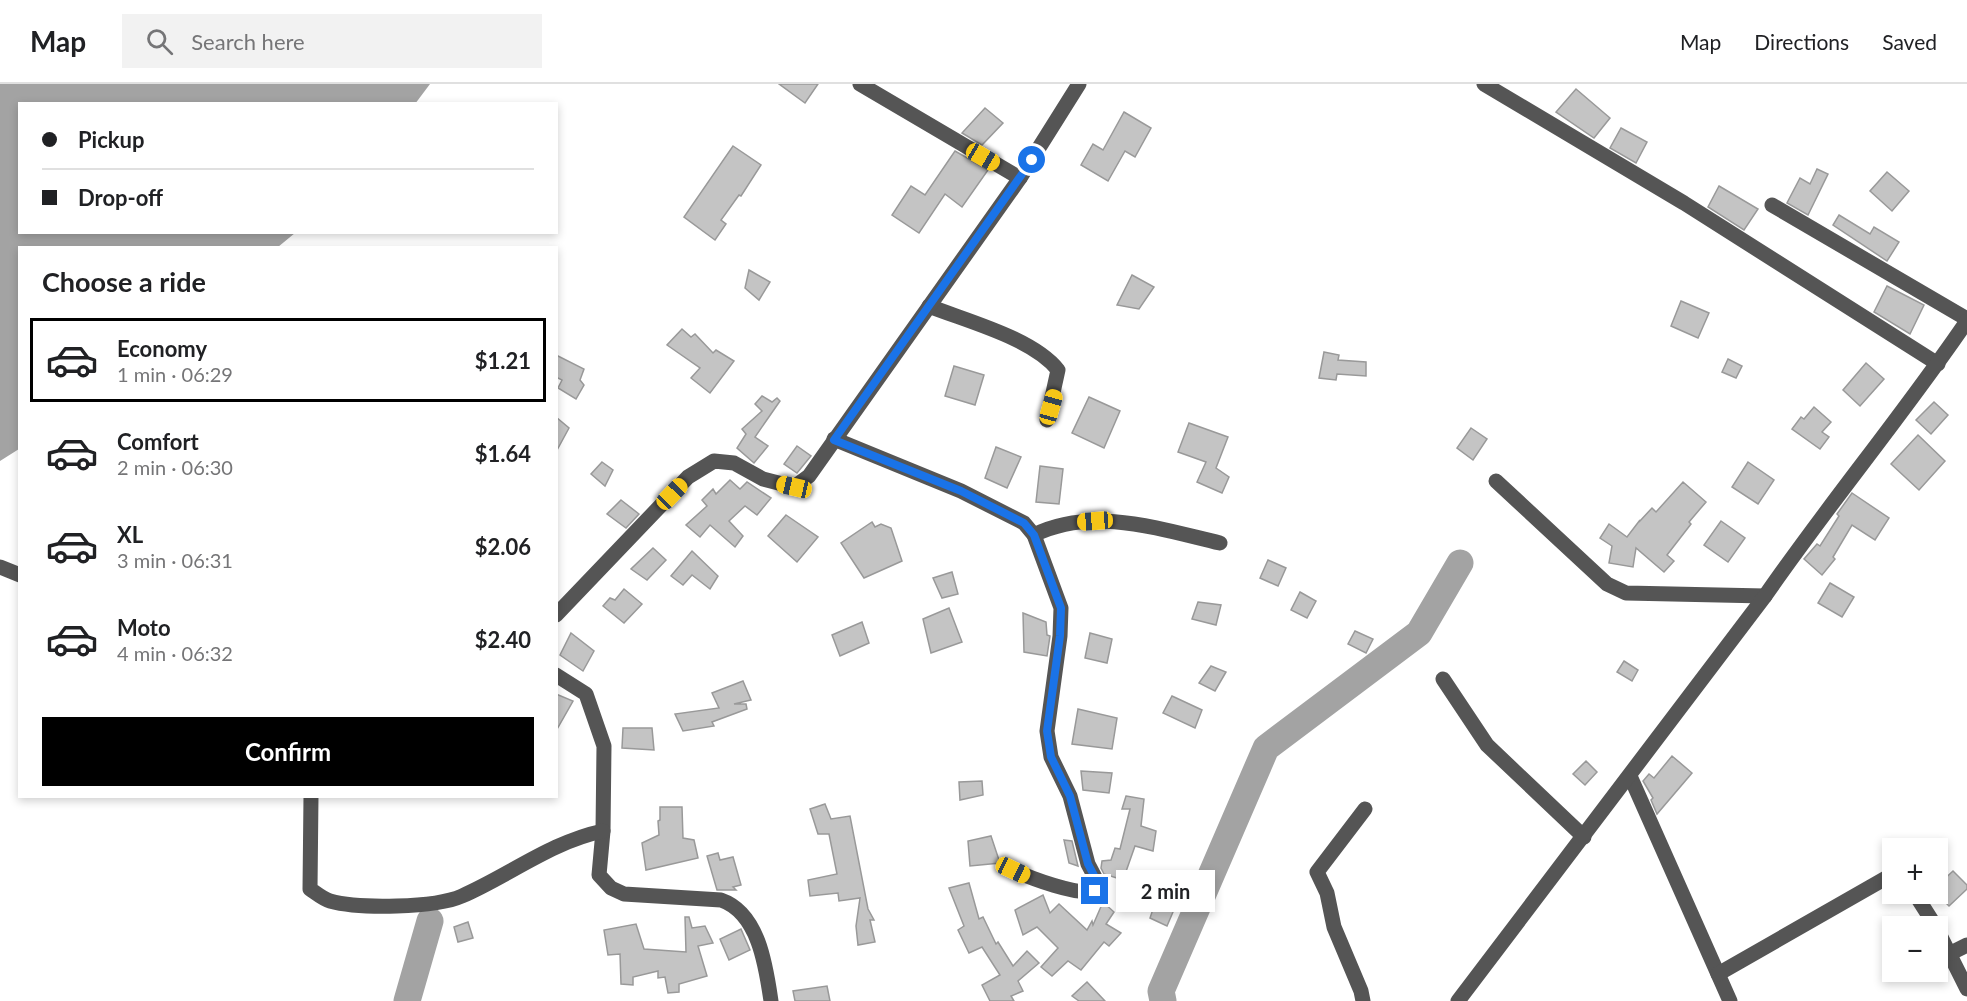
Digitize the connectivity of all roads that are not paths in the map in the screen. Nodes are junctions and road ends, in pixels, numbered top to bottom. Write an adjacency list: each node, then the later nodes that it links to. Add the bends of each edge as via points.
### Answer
1 (860, 84): 4 (street)
2 (1079, 84): 4 (street)
3 (1485, 84): 8 (street, via 1684,202)
4 (1020, 178): 6 (street)
5 (1772, 205): 7 (street)
6 (929, 306): 9 (street, via 1050,360 1058,370); 10 (street)
7 (1967, 320): 8 (street)
8 (1938, 364): 16 (street)
9 (1047, 420)
10 (834, 440): 12 (street, via 961,491 1024,523); 17 (street, via 809,476 794,487 762,479 734,463 714,461 688,477)
11 (1496, 481): 16 (street, via 1606,584 1626,593)
12 (1034, 535): 13 (street, via 1066,523 1113,522); 25 (street, via 1061,608 1047,731 1051,757 1070,796 1088,864 1098,883 1095,891 1087,893)
13 (1220, 543)
14 (0, 567): 15 (street)
15 (18, 574)
16 (1765, 596): 20 (street)
17 (558, 613)
18 (558, 676): 23 (street, via 586,694 604,746)
19 (1443, 679): 24 (street, via 1487,745)
20 (1630, 776): 24 (street); 30 (street)
21 (311, 798): 23 (street, via 310,889 328,900 353,905 399,905 461,897 560,845)
22 (1365, 809): 33 (street, via 1317,872)
23 (603, 831): 32 (street, via 599,875 611,888 642,896 721,900 740,910 765,960)
24 (1584, 837): 34 (street)
25 (1013, 870)
26 (1882, 880): 30 (street)
27 (1967, 945): 29 (street)
28 (1948, 948): 29 (street)
29 (1951, 953): 31 (street)
30 (1718, 974): 35 (street)
31 (1967, 989)
32 (771, 1001)
33 (1363, 1001)
34 (1458, 1001)
35 (1730, 1001)

